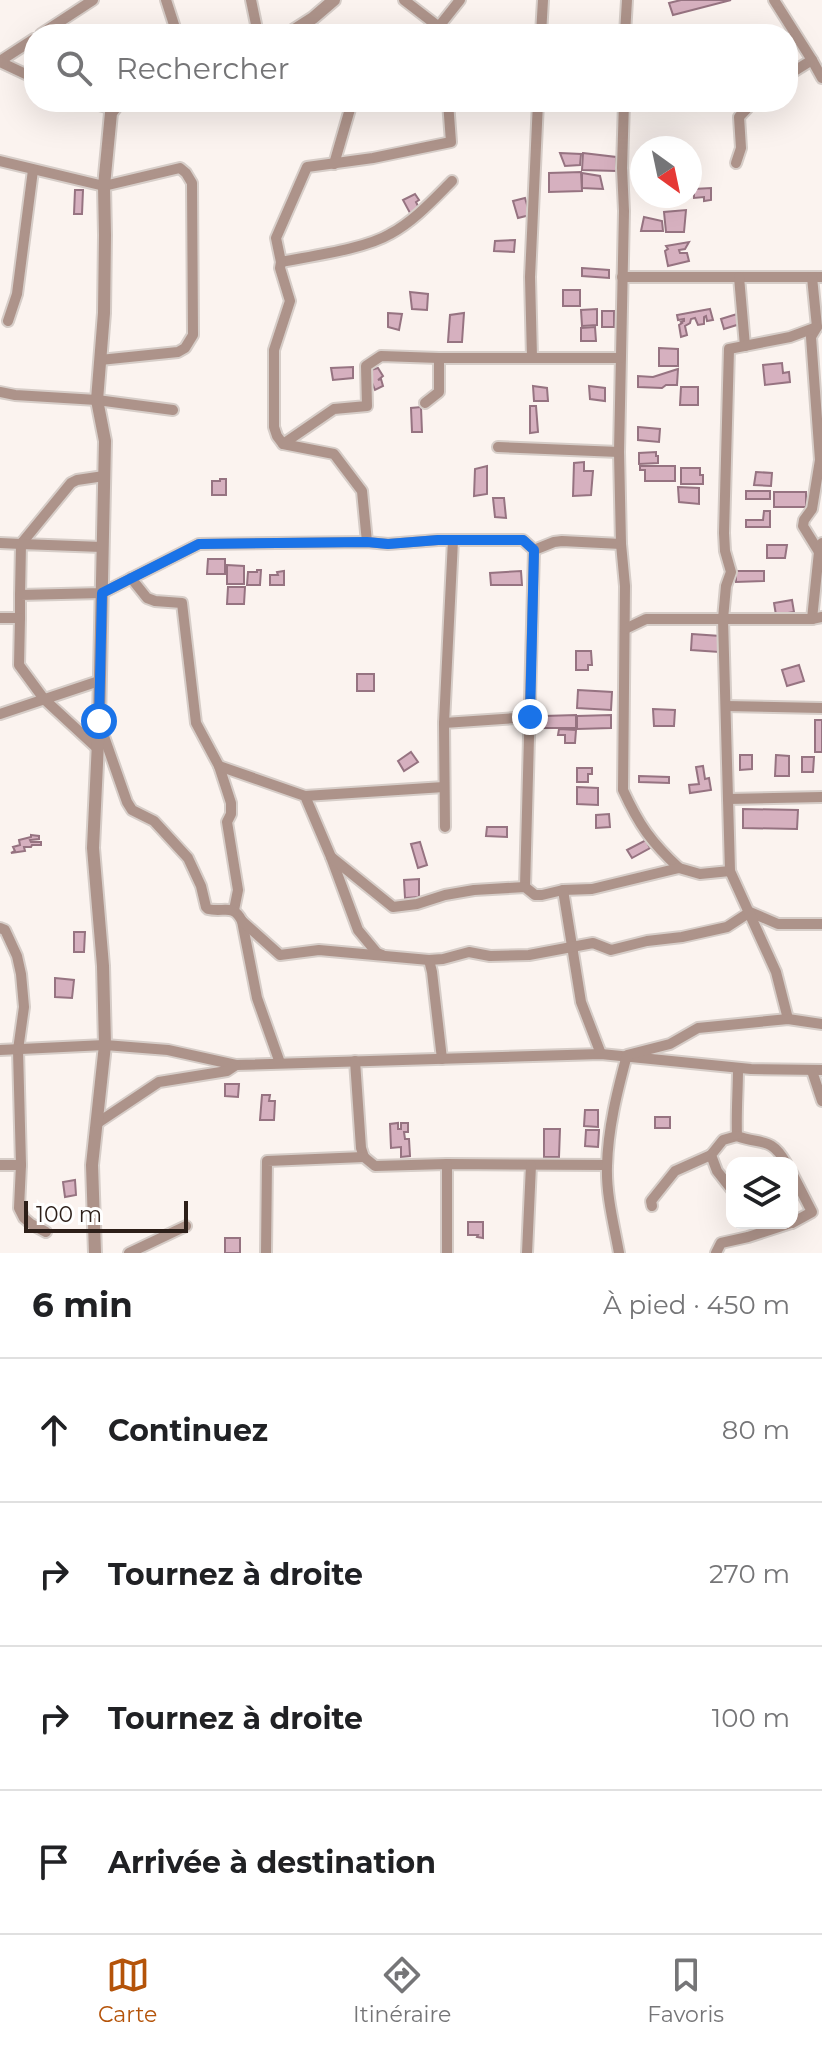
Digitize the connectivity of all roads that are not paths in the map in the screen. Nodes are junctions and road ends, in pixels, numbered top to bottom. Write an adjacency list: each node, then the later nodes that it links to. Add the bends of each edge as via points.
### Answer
1 (93, 0): 10 (street)
2 (166, 0): 11 (street)
3 (251, 0): 12 (street)
4 (334, 0): 13 (street)
5 (404, 0): 14 (street)
6 (460, 0): 15 (street)
7 (543, 0): 16 (street)
8 (627, 0): 17 (street)
9 (774, 0): 18 (street)
10 (56, 24)
11 (174, 24)
12 (256, 24)
13 (304, 24)
14 (429, 24)
15 (443, 24)
16 (542, 24)
17 (626, 24)
18 (789, 24)
19 (798, 38): 21 (street)
20 (24, 45): 22 (street)
21 (812, 60): 23 (street); 25 (street)
22 (0, 61): 24 (street)
23 (798, 69)
24 (24, 73)
25 (822, 78)
26 (112, 112): 37 (street)
27 (349, 112): 34 (street)
28 (449, 112): 34 (street, via 451,142)
29 (538, 112): 46 (street)
30 (624, 112): 39 (street)
31 (744, 112): 33 (street)
32 (0, 161): 35 (street)
33 (736, 163)
34 (334, 164): 38 (street, via 307,167 276,238)
35 (33, 170): 37 (street); 42 (street, via 17,294)
36 (452, 181): 38 (street, via 387,236)
37 (104, 186): 48 (street); 48 (street, via 180,168 192,183 193,335 178,352)
38 (281, 262): 54 (street, via 290,301 274,350 274,412)
39 (622, 277): 40 (street); 47 (street)
40 (739, 277): 41 (street); 44 (street)
41 (817, 277): 43 (street)
42 (8, 321)
43 (817, 327): 44 (street); 49 (street, via 811,337)
44 (745, 346): 72 (street, via 729,349 724,533 731,572)
45 (439, 358): 46 (street); 52 (street, via 439,392); 54 (street, via 381,356 366,366 367,406 334,409)
46 (532, 358): 47 (street)
47 (620, 358): 56 (street)
48 (100, 360): 51 (street)
49 (818, 384): 64 (street, via 820,460 812,509 803,526)
50 (0, 392): 51 (street)
51 (97, 400): 53 (street); 57 (street, via 105,441)
52 (425, 403)
53 (173, 410)
54 (283, 444): 59 (street, via 334,454 362,491)
55 (498, 447): 56 (street)
56 (619, 452): 62 (street)
57 (104, 476): 61 (street, via 71,483); 63 (street)
58 (453, 540): 59 (street); 65 (street, via 523,540); 81 (street)
59 (367, 542): 66 (street, via 199,544)
60 (0, 543): 61 (street)
61 (21, 544): 63 (street); 68 (street)
62 (621, 544): 65 (street, via 562,541); 73 (street)
63 (102, 547): 67 (street)
64 (821, 548): 71 (street)
65 (534, 550): 79 (street)
66 (131, 578): 67 (street); 83 (street, via 147,598 182,603 196,723)
67 (102, 593): 68 (street); 74 (street)
68 (20, 595): 70 (street)
69 (0, 618): 70 (street)
70 (20, 618): 75 (street, via 19,665)
71 (817, 618): 72 (street)
72 (723, 619): 73 (street, via 646,619); 76 (street)
73 (625, 629): 90 (street, via 623,790 655,846)
74 (99, 681): 75 (street); 80 (street)
75 (44, 699): 78 (street); 82 (street)
76 (726, 706): 77 (street); 87 (street)
77 (822, 708)
78 (0, 714)
79 (530, 717): 81 (street); 92 (street)
80 (99, 721): 82 (street); 94 (street, via 132,810 154,821 188,858 208,909)
81 (444, 723): 84 (street)
82 (97, 748): 104 (street, via 93,848)
83 (219, 766): 85 (street); 94 (street, via 231,803 227,822 238,890)
84 (444, 787): 85 (street); 88 (street)
85 (305, 796): 89 (street)
86 (822, 797): 87 (street)
87 (728, 799): 91 (street)
88 (445, 827)
89 (331, 857): 92 (street, via 393,907 474,890); 100 (street, via 358,930)
90 (679, 868): 91 (street, via 700,874); 93 (street, via 592,889)
91 (730, 871): 95 (street)
92 (525, 887): 93 (street, via 535,895)
93 (563, 890): 99 (street)
94 (234, 910): 96 (street)
95 (750, 912): 97 (street, via 778,924); 99 (street, via 727,927 682,937 611,950 593,943); 102 (street, via 776,972)
96 (242, 921): 100 (street, via 280,955 319,950); 111 (street, via 257,998)
97 (822, 924)
98 (0, 928): 106 (street, via 21,974 24,1007)
99 (572, 946): 101 (street, via 529,955 469,952); 107 (street, via 581,1002)
100 (386, 957): 101 (street)
101 (429, 960): 109 (street)
102 (788, 1019): 103 (street); 108 (street, via 698,1028 670,1044)
103 (822, 1024)
104 (105, 1045): 106 (street); 112 (street, via 168,1050); 116 (street)
105 (0, 1050): 106 (street)
106 (18, 1050): 123 (street)
107 (601, 1054): 108 (street); 109 (street)
108 (627, 1055): 113 (street); 125 (street, via 613,1108)
109 (442, 1059): 110 (street)
110 (355, 1061): 111 (street); 119 (street)
111 (280, 1063): 112 (street)
112 (236, 1065): 116 (street, via 159,1082)
113 (738, 1068): 114 (street); 117 (street)
114 (817, 1070): 115 (street)
115 (822, 1101)
116 (96, 1124): 133 (street)
117 (737, 1136): 118 (street, via 723,1140); 120 (street, via 768,1143)
118 (711, 1155): 126 (street); 128 (street, via 675,1171)
119 (364, 1157): 121 (street, via 375,1166); 135 (street, via 267,1161)
120 (783, 1157)
121 (447, 1164): 124 (street); 136 (street)
122 (0, 1165): 123 (street)
123 (21, 1165): 132 (street, via 19,1208 24,1218)
124 (531, 1165): 125 (street); 137 (street)
125 (607, 1165): 138 (street)
126 (726, 1182)
127 (798, 1186): 129 (street, via 812,1212)
128 (652, 1206)
129 (798, 1220)
130 (186, 1226): 134 (street)
131 (773, 1229): 139 (street, via 721,1243)
132 (46, 1232)
133 (95, 1253)
134 (129, 1253)
135 (266, 1253)
136 (447, 1253)
137 (527, 1253)
138 (619, 1253)
139 (716, 1253)

